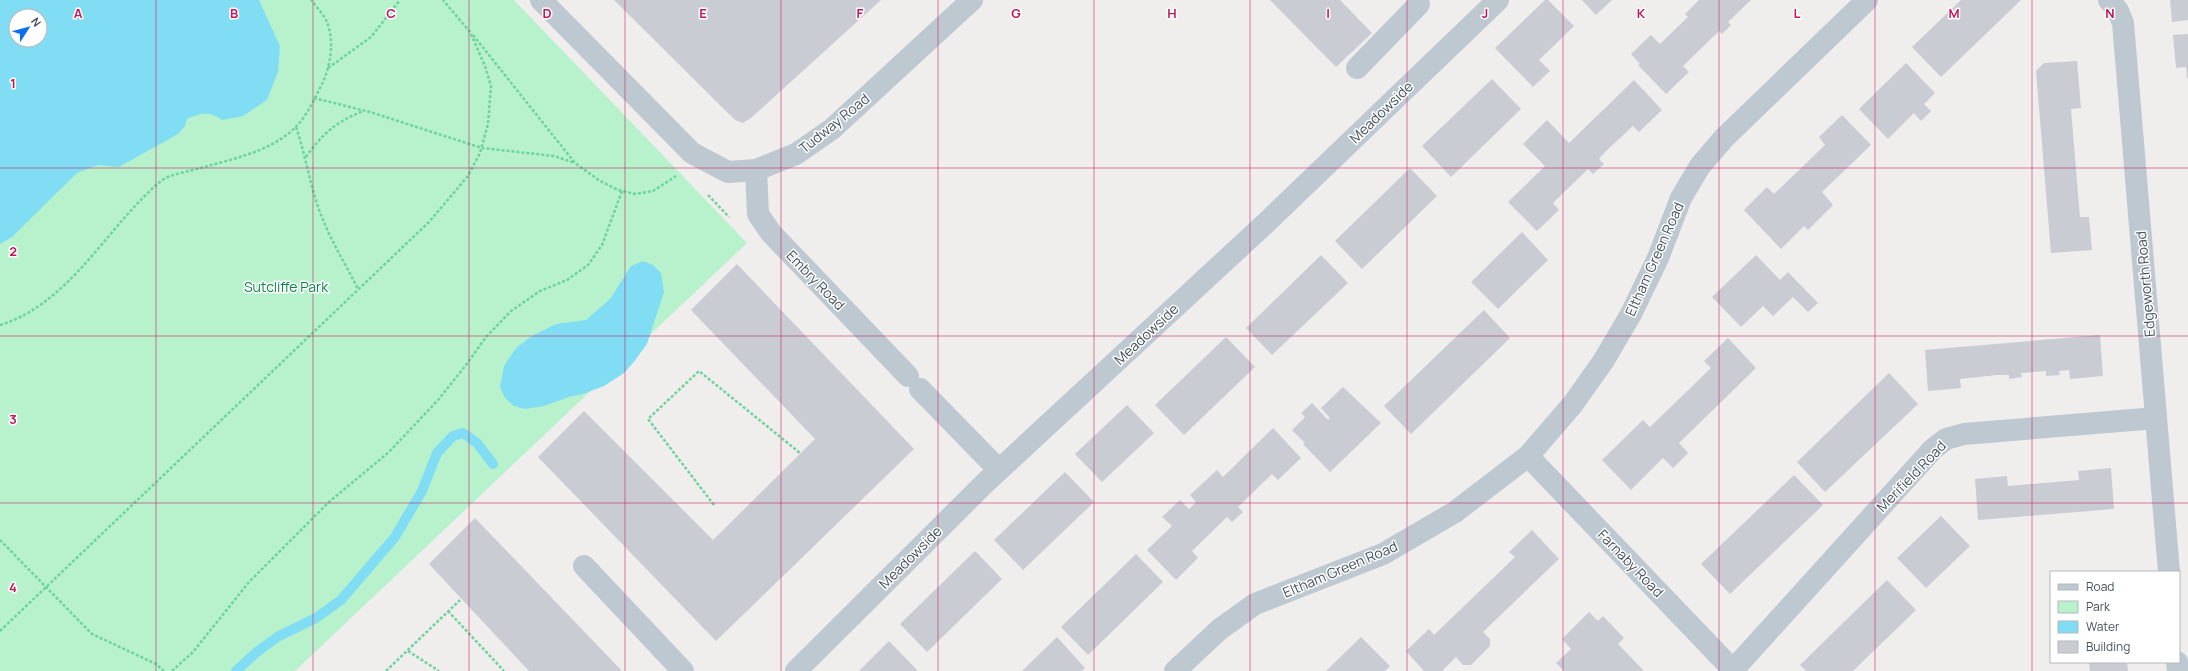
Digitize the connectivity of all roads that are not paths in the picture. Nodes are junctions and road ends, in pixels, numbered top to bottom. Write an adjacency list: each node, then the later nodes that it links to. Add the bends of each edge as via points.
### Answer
1 (541, 0): 8 (street, Tudway Road, via 692,153 728,172)
2 (972, 0): 8 (street, Tudway Road, via 832,129 796,154)
3 (1498, 0): 11 (street, Meadowside, via 1268,221)
4 (1867, 0): 10 (street, Eltham Green Road, via 1724,138 1700,166 1681,198 1658,258 1623,327 1573,404)
5 (2108, 0): 9 (street, Edgeworth Road, via 2118,10 2123,23)
6 (1419, 1): 7 (street)
7 (1357, 68)
8 (756, 170): 11 (street, Embry Road, via 758,214 771,233)
9 (2156, 418): 13 (street, Edgeworth Road); 17 (street, Merifield Road, via 1964,434 1946,439 1933,449)
10 (1528, 456): 16 (street, Eltham Green Road, via 1456,512 1383,554 1255,604 1220,629); 17 (street, Farnaby Road)
11 (999, 470): 15 (street, Meadowside)
12 (584, 566): 14 (street)
13 (2169, 571)
14 (683, 671)
15 (796, 671)
16 (1175, 671)
17 (1734, 671)

